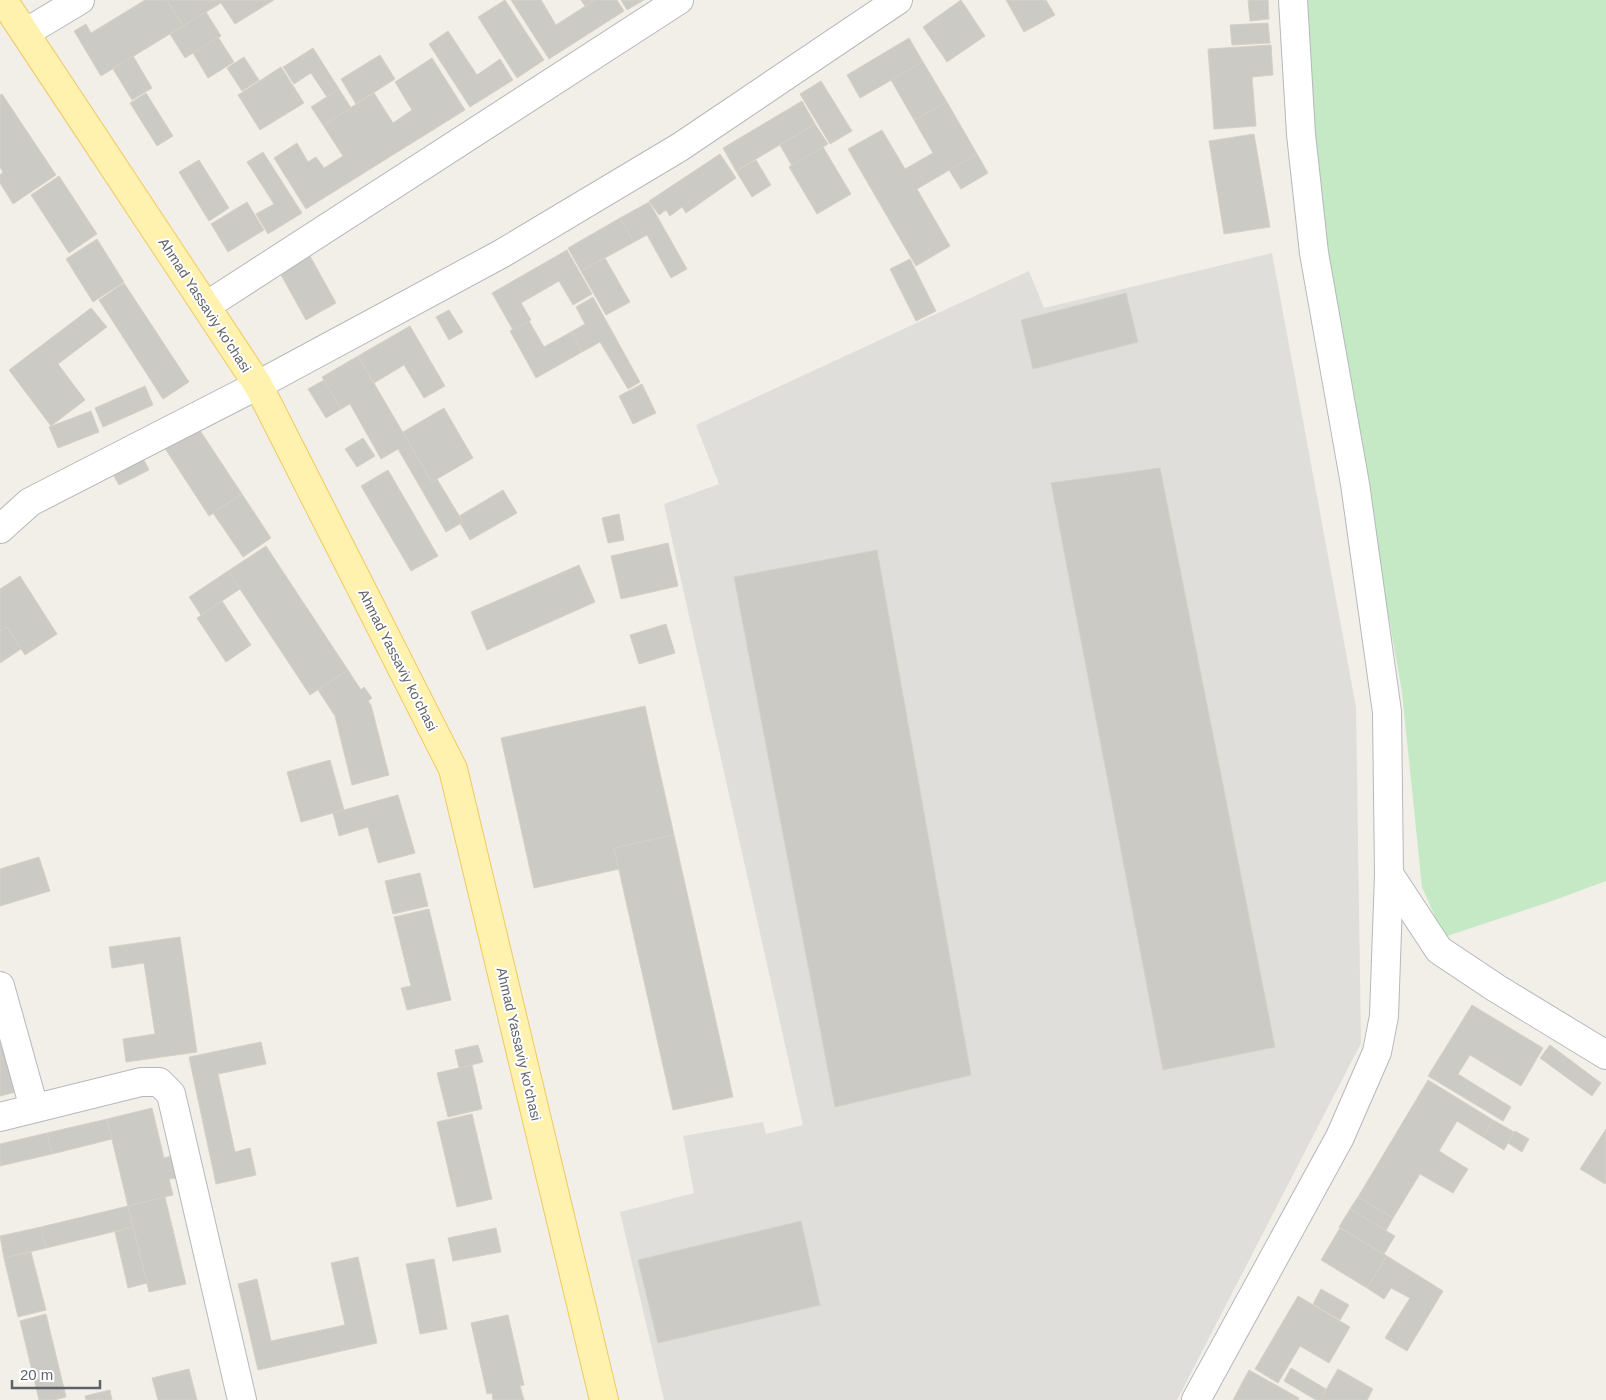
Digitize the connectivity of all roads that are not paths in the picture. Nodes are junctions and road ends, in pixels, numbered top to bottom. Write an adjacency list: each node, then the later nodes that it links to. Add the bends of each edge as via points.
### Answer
1 (3, 0): 6 (main road, Ahmad Yassaviy ko'chasi)
2 (80, 0): 6 (street)
3 (679, 0): 7 (street)
4 (898, 0): 8 (street, via 646,168 501,254)
5 (1293, 0): 10 (street, via 1301,134 1314,253 1355,484 1387,712)
6 (25, 33): 7 (main road, Ahmad Yassaviy ko'chasi)
7 (206, 306): 8 (main road, Ahmad Yassaviy ko'chasi)
8 (258, 385): 9 (street, via 30,502); 16 (main road, Ahmad Yassaviy ko'chasi, via 453,770)
9 (0, 528)
10 (1389, 874): 12 (street, via 1439,950); 17 (street, via 1384,1016 1377,1052 1340,1137)
11 (0, 986): 13 (street)
12 (1606, 1055)
13 (34, 1108): 14 (street); 15 (street, via 141,1082 159,1082 171,1094)
14 (0, 1117)
15 (242, 1400)
16 (604, 1400)
17 (1196, 1400)

